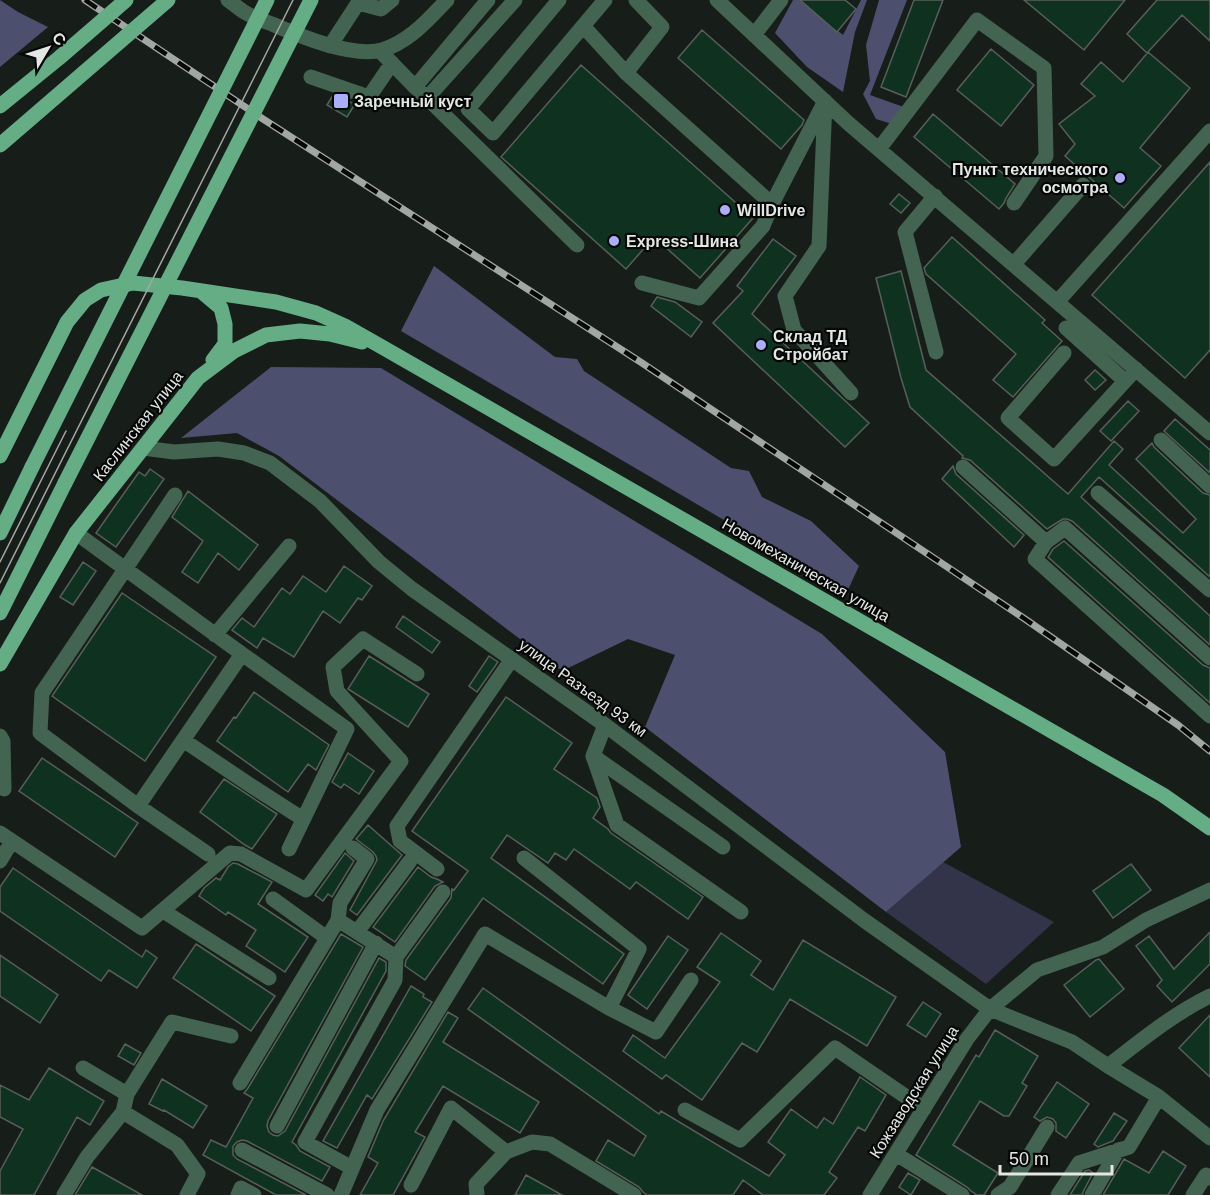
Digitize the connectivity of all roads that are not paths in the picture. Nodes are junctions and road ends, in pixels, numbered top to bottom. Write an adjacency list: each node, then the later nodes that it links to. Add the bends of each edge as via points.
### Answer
1 (126, 0): 26 (main road, bridge)
2 (168, 0): 28 (main road, bridge)
3 (228, 0): 15 (street)
4 (267, 0): 55 (main road, bridge)
5 (311, 0): 61 (main road, bridge)
6 (392, 0): 18 (street, via 381,9 358,3)
7 (447, 0): 19 (street, via 424,25 398,44)
8 (488, 0): 23 (street)
9 (515, 0): 24 (street)
10 (559, 0): 16 (street, via 468,109 493,133)
11 (605, 0): 16 (street)
12 (636, 0): 21 (street, via 662,27)
13 (717, 0): 17 (street)
14 (776, 2): 17 (street)
15 (239, 5): 18 (street, via 248,14 277,27)
16 (584, 27): 21 (street)
17 (754, 34): 25 (street)
18 (330, 45): 19 (street)
19 (380, 51): 20 (street)
20 (392, 63): 22 (street, via 369,97); 23 (street)
21 (626, 73): 33 (street)
22 (311, 77)
23 (415, 87): 24 (street)
24 (427, 98): 34 (street)
25 (825, 101): 29 (street); 33 (street); 46 (street, via 819,246 785,296 794,330)
26 (0, 106)
27 (1210, 130): 38 (street)
28 (0, 145)
29 (879, 149): 31 (street); 32 (street, via 977,20 1044,68 1046,156)
30 (1083, 185): 35 (street)
31 (935, 196): 35 (street); 41 (street, via 905,232)
32 (1014, 203)
33 (772, 204): 36 (street, via 763,226 699,298)
34 (577, 245)
35 (1014, 264): 38 (street)
36 (642, 283)
37 (200, 291): 40 (main road, Новомеханическая улица, via 276,302 316,313); 44 (main road, via 221,308 225,344); 50 (main road, Новомеханическая улица, via 133,283 101,290 85,300 67,322)
38 (1058, 301): 43 (street)
39 (1066, 328): 45 (street)
40 (382, 346): 44 (main road, Каслинская улица, via 330,334 266,335 234,351); 76 (main road, Новомеханическая улица, via 1163,795)
41 (936, 352)
42 (1064, 353): 45 (street, via 1008,418 1054,459)
43 (1136, 369): 45 (street); 47 (street)
44 (198, 378): 49 (main road, Каслинская улица)
45 (1125, 381)
46 (851, 393)
47 (1210, 433)
48 (1161, 440): 52 (street)
49 (142, 448): 56 (main road, Каслинская улица); 65 (street, улица Разъезд 93 км, via 174,452 218,449 270,463 320,501 412,589)
50 (0, 456)
51 (963, 467): 57 (street)
52 (1210, 486)
53 (1098, 493): 60 (street)
54 (175, 495): 59 (street)
55 (0, 533)
56 (76, 533): 59 (street); 66 (main road, Каслинская улица)
57 (1046, 542): 64 (street, via 1065,528); 68 (street, via 1035,559)
58 (289, 546): 62 (street)
59 (126, 570): 62 (street); 74 (street, via 42,693 40,733)
60 (1210, 590)
61 (0, 613)
62 (215, 635): 63 (street)
63 (242, 654): 71 (street); 75 (street, via 347,729)
64 (1210, 658)
65 (512, 659): 69 (street, улица Разъезд 93 км); 85 (street, via 397,826 400,841)
66 (0, 664)
67 (417, 674): 89 (street, via 363,639 333,668 337,692 401,761 306,890 241,854 230,853)
68 (1210, 716)
69 (605, 725): 72 (street); 100 (street, улица Разъезд 93 км, via 865,921)
70 (0, 736): 73 (street)
71 (183, 740): 74 (street); 75 (street)
72 (593, 756): 78 (street); 90 (street, via 617,825)
73 (4, 789)
74 (138, 806): 81 (street)
75 (303, 819): 80 (street)
76 (1210, 828)
77 (6, 837): 83 (street); 89 (street, via 142,928)
78 (723, 847)
79 (353, 848): 91 (street, via 367,859 340,903)
80 (289, 849)
81 (208, 854)
82 (524, 858): 99 (street, via 639,949)
83 (0, 861)
84 (410, 861): 92 (street)
85 (437, 869)
86 (1210, 890): 100 (street, Кожзаводская улица, via 1146,920 1103,947 1037,970)
87 (443, 892): 95 (street)
88 (273, 899): 93 (street)
89 (163, 910): 96 (street)
90 (741, 912)
91 (338, 920): 92 (street); 93 (street)
92 (357, 932): 94 (street)
93 (327, 938): 104 (street)
94 (376, 944): 95 (street); 110 (street)
95 (396, 957): 117 (street, via 395,980 304,1142)
96 (269, 978)
97 (691, 980): 99 (street, via 656,1032)
98 (1210, 996): 102 (street)
99 (609, 1008): 117 (street, via 485,934 377,1110)
100 (990, 1009): 102 (street, улица Разъезд 93 км, via 1072,1042); 107 (street, Кожзаводская улица)
101 (231, 1036): 105 (street, via 172,1022)
102 (1108, 1066): 106 (street, улица Разъезд 93 км)
103 (83, 1068): 105 (street)
104 (240, 1083)
105 (126, 1094): 109 (street)
106 (1159, 1097): 112 (street, улица Разъезд 93 км); 114 (street, via 1129,1147)
107 (924, 1109): 108 (street, via 836,1048 740,1140); 116 (street, Кожзаводская улица)
108 (685, 1110)
109 (123, 1112): 120 (street, via 87,1157); 121 (street, via 177,1145 198,1174)
110 (277, 1126)
111 (1047, 1127): 130 (street, via 1010,1187)
112 (1210, 1138)
113 (242, 1150): 124 (street)
114 (1118, 1150): 131 (street, via 1079,1163); 132 (street)
115 (506, 1152): 119 (street, via 451,1108); 126 (street, via 476,1184); 127 (street, via 532,1142 550,1144)
116 (896, 1154): 128 (street, Кожзаводская улица); 129 (street)
117 (355, 1163): 125 (street)
118 (1210, 1178): 133 (street, via 1206,1175)
119 (411, 1185)
120 (64, 1195)
121 (187, 1195)
122 (238, 1195): 123 (street, via 241,1188)
123 (254, 1195)
124 (327, 1195)
125 (341, 1195)
126 (477, 1195)
127 (634, 1195)
128 (870, 1195)
129 (962, 1195)
130 (998, 1195)
131 (1058, 1195)
132 (1092, 1195)
133 (1193, 1195)

